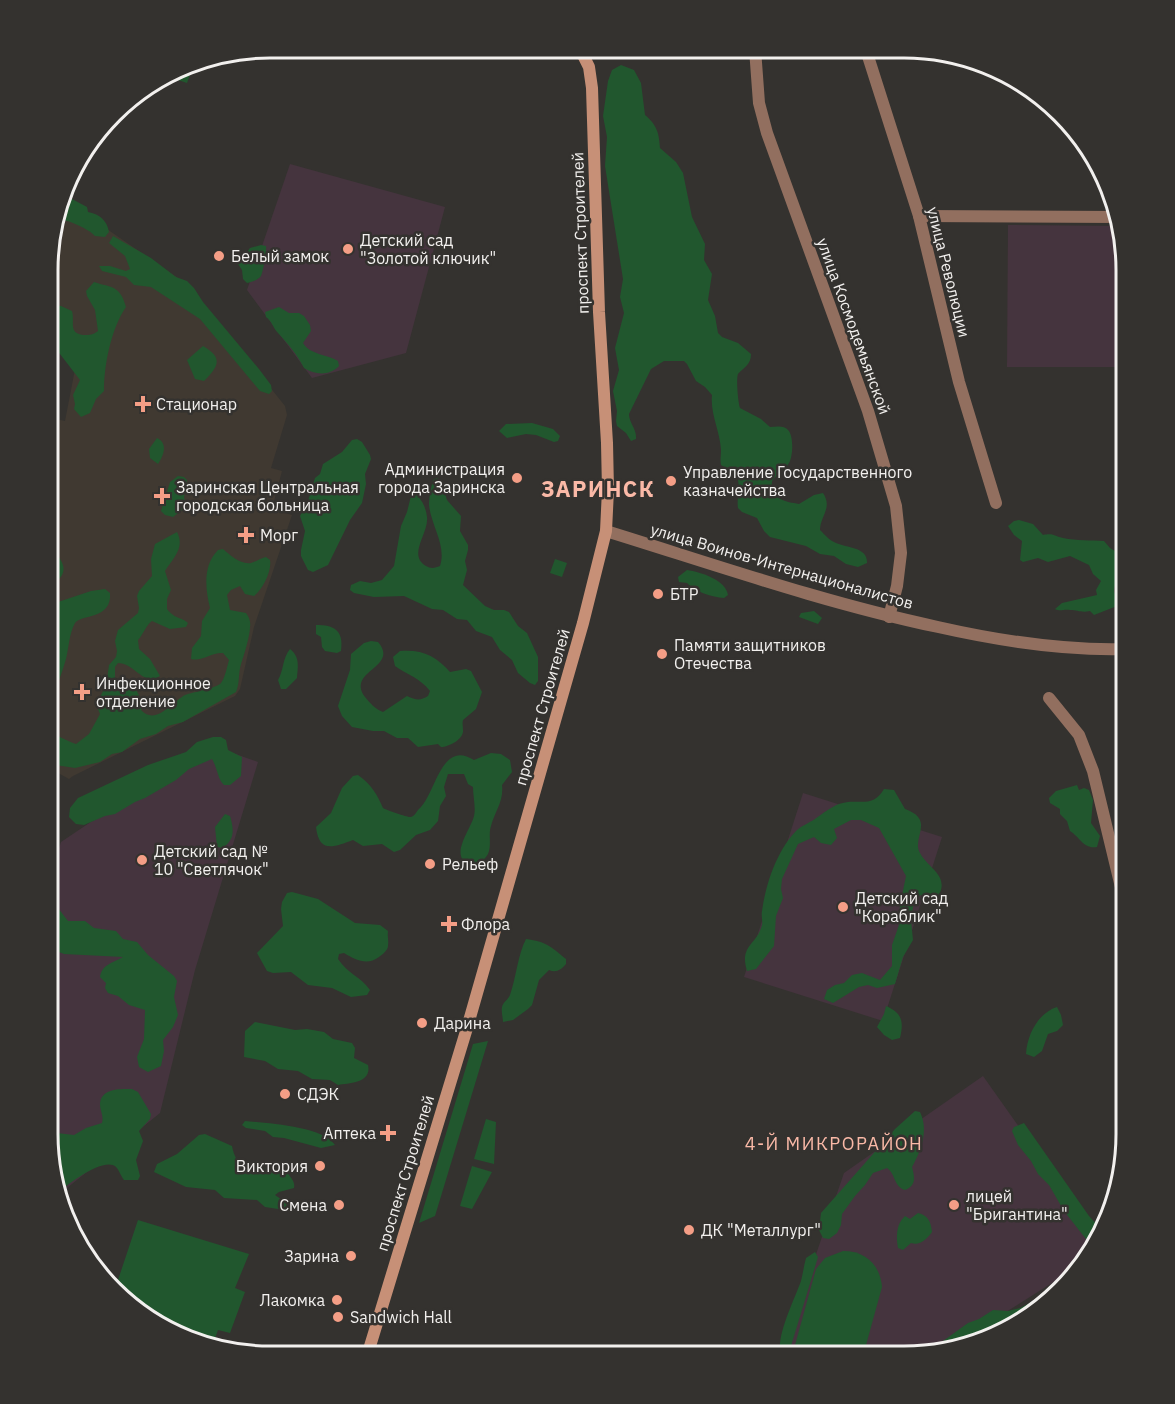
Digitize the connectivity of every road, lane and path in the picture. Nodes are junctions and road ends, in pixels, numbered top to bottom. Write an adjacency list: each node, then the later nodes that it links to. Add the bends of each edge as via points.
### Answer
1 (585, 58): 7 (street, проспект Строителей, via 592,88 607,443)
2 (756, 58): 8 (street, улица Космодемьянской, via 759,103 767,133 868,411 896,506 901,553)
3 (869, 58): 4 (street, улица Революции)
4 (919, 216): 5 (street); 6 (street, улица Революции, via 959,382)
5 (1109, 217)
6 (996, 503)
7 (606, 531): 8 (street, улица Воинов-Интернационалистов); 12 (street, проспект Строителей, via 470,1018)
8 (889, 617): 9 (street, улица Воинов-Интернационалистов, via 1013,642)
9 (1116, 649)
10 (1049, 698): 11 (street, via 1079,735 1093,771)
11 (1116, 866)
12 (370, 1346)

